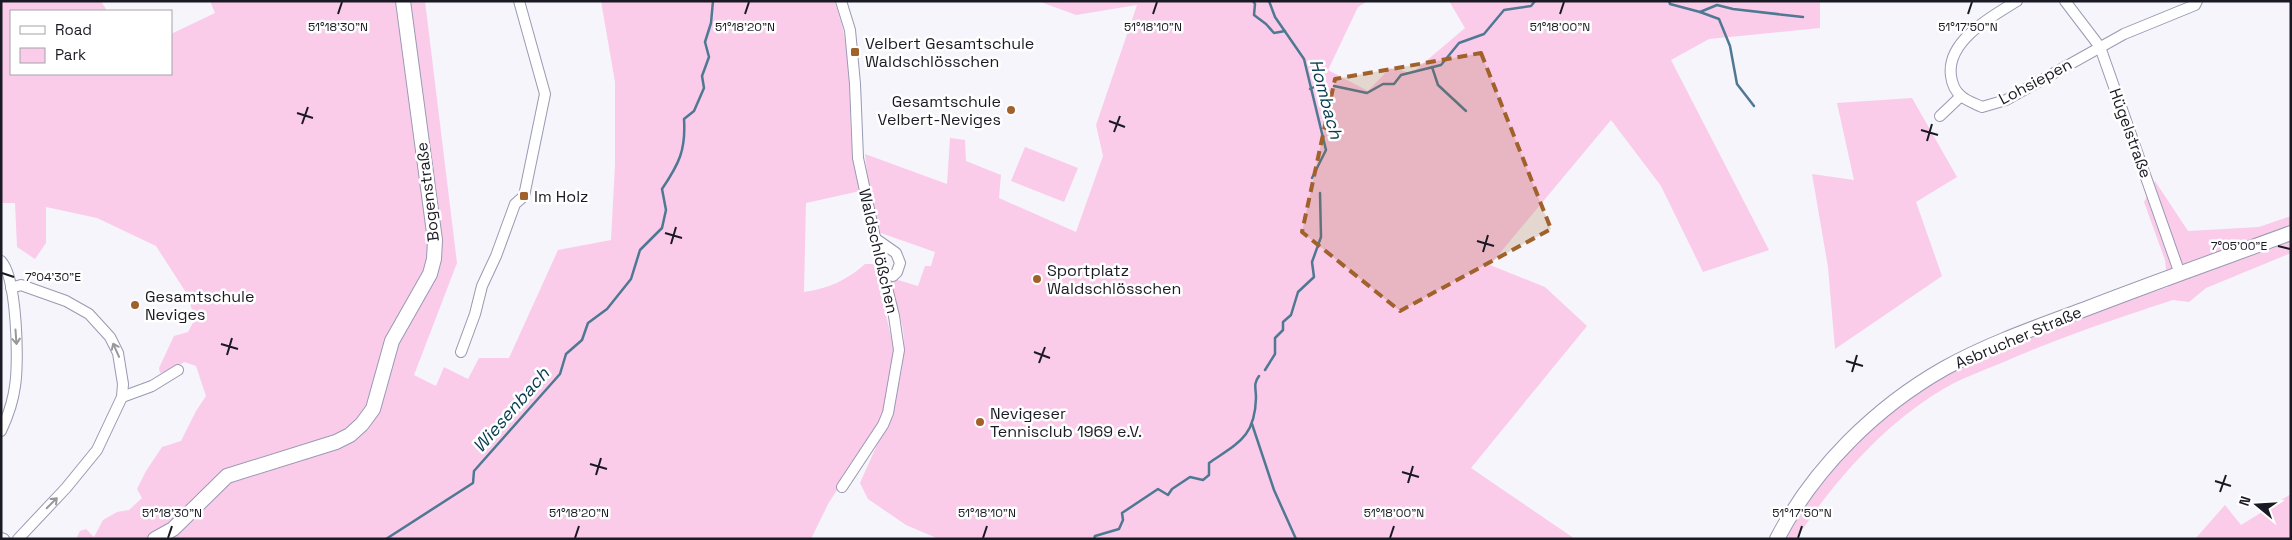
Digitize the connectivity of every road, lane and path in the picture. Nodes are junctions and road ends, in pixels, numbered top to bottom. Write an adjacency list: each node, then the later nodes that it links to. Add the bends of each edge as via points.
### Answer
1 (403, 1): 22 (main road, Bogenstraße, via 434,259 424,288 392,341 373,409 350,435 336,442 227,476 173,529)
2 (519, 1): 16 (street, via 545,94 524,196 515,204 482,286)
3 (840, 1): 11 (street, Waldschlößchen, via 850,30 858,158)
4 (2017, 1): 8 (street, via 1967,37 1953,56 1949,67 1952,84)
5 (2065, 1): 7 (street, Hügelstraße)
6 (2197, 1): 7 (street, Lohsiepen, via 2195,5)
7 (2100, 47): 8 (street, Lohsiepen, via 2006,100 1982,107); 14 (street, Hügelstraße)
8 (1961, 96): 9 (street)
9 (1940, 116)
10 (2291, 233): 14 (main road, Asbrucher Straße)
11 (876, 239): 13 (street, Waldschlößchen); 13 (street, via 896,254 900,264 893,276)
12 (1, 262): 15 (street, via 8,269)
13 (881, 267): 20 (street, Waldschlößchen, via 899,350 893,389 883,425)
14 (2180, 274): 23 (main road, Asbrucher Straße, via 2003,341 1921,383 1843,448 1805,494)
15 (11, 288): 18 (street, one-way to 15, via 118,353 96,321 81,308 58,298 21,285); 19 (street, one-way to 19, via 16,321 17,372 13,399)
16 (461, 352)
17 (178, 370): 18 (street, via 152,386)
18 (122, 397): 21 (street, one-way to 18, via 96,450)
19 (1, 430)
20 (842, 487)
21 (18, 539)
22 (155, 539)
23 (1777, 539)

